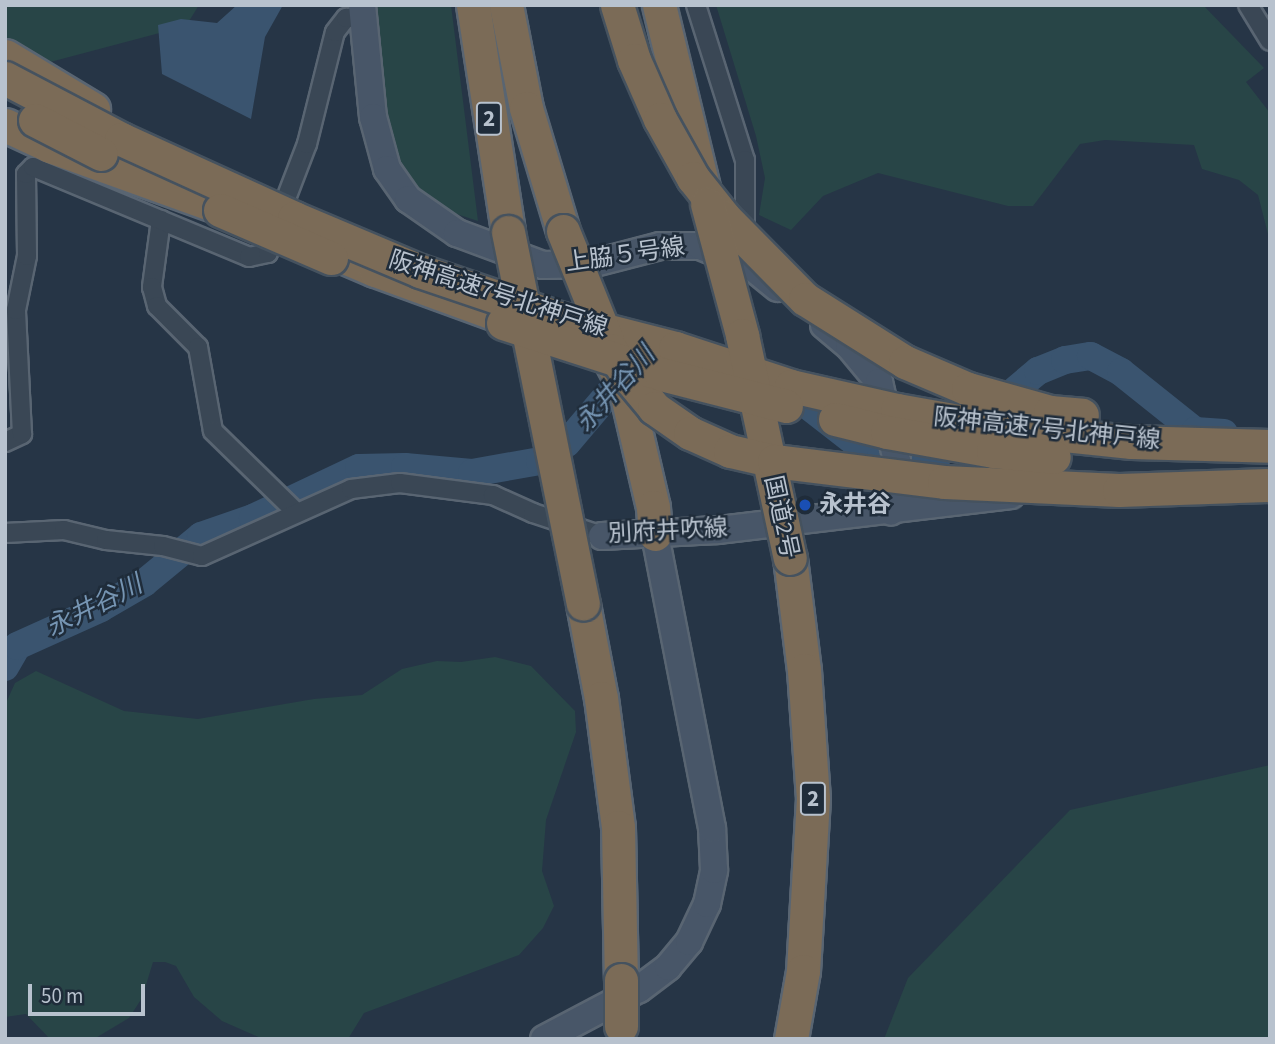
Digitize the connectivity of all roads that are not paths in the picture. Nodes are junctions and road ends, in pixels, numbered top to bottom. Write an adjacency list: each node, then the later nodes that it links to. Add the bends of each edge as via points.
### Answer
1 (472, 5): 27 (highway, 2, bridge, via 508,232 601,698 618,827)
2 (506, 5): 21 (highway, bridge, via 526,108 563,231 606,339 654,408 690,433 730,452 774,461 944,482 1119,490)
3 (617, 5): 17 (highway, bridge, via 634,60 693,178 759,256 806,299 857,334 905,362 968,389 1049,412)
4 (659, 5): 29 (highway, 国道2号 / 2, bridge, via 742,335 790,558 803,657 813,799 803,971)
5 (696, 5): 16 (street, via 746,160 745,219)
6 (1248, 5): 8 (street)
7 (362, 11): 13 (street, via 346,18 335,32 307,144); 16 (street, 上脇５号線, via 373,117 387,169 408,199 457,233 542,265 591,264 660,246 700,246)
8 (1270, 41)
9 (5, 57): 25 (highway, via 217,190 377,261 588,338 602,349 625,387)
10 (5, 78): 19 (highway, 阪神高速7号北神戸線, bridge, via 121,139 420,271 562,319 675,348 791,386 997,428 1132,442)
11 (5, 104): 12 (highway, 阪神高速7号北神戸線)
12 (20, 123): 20 (highway, 阪神高速7号北神戸線, bridge, via 284,240 556,342 661,374 887,432 993,451 1126,464); 25 (highway, via 50,146 582,346 607,372 615,391 642,508)
13 (282, 209)
14 (160, 220): 15 (street, via 249,257 268,253); 18 (street, via 33,167 26,174 27,256 16,310 22,434); 23 (street, via 152,287 157,306 198,347 213,431)
15 (276, 229)
16 (726, 257): 22 (street, 上脇５号線, bridge, via 753,268 849,346 879,382 897,461)
17 (1270, 431)
18 (5, 442)
19 (1270, 446)
20 (1270, 468)
21 (1270, 485): 22 (street, 別府井吹線)
22 (892, 499): 25 (street, 別府井吹線)
23 (290, 506): 24 (street, 別府井吹線, via 202,556 64,530); 26 (street, 別府井吹線, via 351,489 400,483 493,495)
24 (5, 533)
25 (655, 534): 26 (street, 別府井吹線); 28 (street, via 712,828 714,870 707,904 689,942 668,967 639,989)
26 (602, 536)
27 (620, 1032)
28 (544, 1039)
29 (791, 1039)

